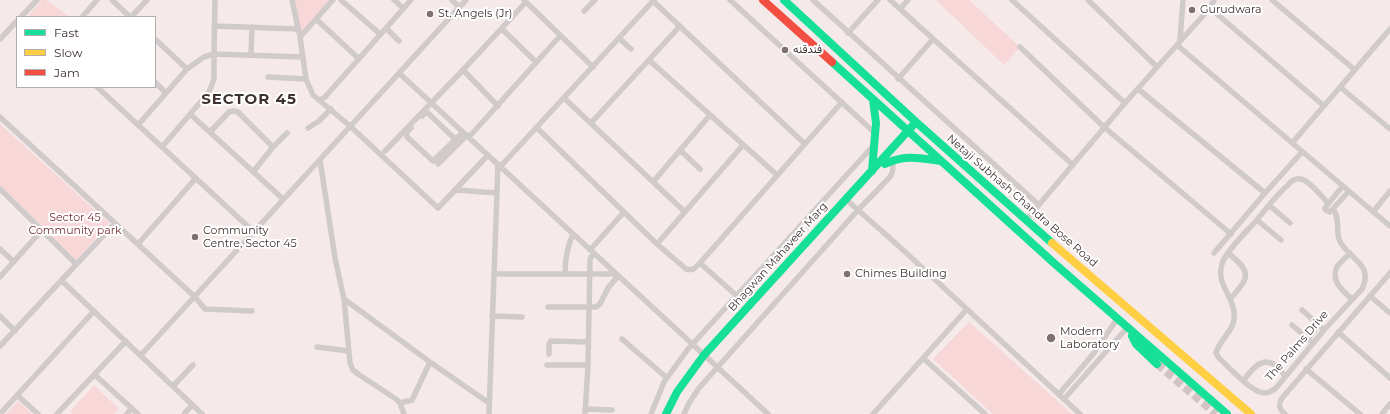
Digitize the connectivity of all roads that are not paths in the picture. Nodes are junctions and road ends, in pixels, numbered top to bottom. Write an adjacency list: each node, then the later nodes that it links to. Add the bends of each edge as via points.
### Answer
1 (37, 0): 33 (street)
2 (97, 0): 34 (street)
3 (112, 0): 35 (street)
4 (147, 0): 36 (street)
5 (215, 0): 39 (street)
6 (292, 0): 43 (street)
7 (334, 0): 37 (street)
8 (341, 0): 47 (street)
9 (394, 0): 29 (street)
10 (411, 0): 29 (street)
11 (452, 0): 28 (street)
12 (466, 0): 28 (street)
13 (595, 0): 32 (street)
14 (730, 0): 82 (street)
15 (763, 0): 80 (main road, Netaji Subhash Chandra Bose Road)
16 (784, 0): 92 (main road, Netaji Subhash Chandra Bose Road)
17 (812, 0): 46 (street)
18 (878, 0): 46 (street)
19 (890, 0): 31 (street)
20 (908, 0): 31 (street)
21 (1012, 0): 83 (street)
22 (1088, 0): 65 (street)
23 (1183, 0): 55 (street)
24 (1214, 0): 30 (street)
25 (1272, 0): 68 (street)
26 (525, 1): 44 (street); 48 (street)
27 (654, 1): 40 (street); 51 (street)
28 (459, 7): 69 (street)
29 (403, 8): 42 (street)
30 (1210, 8): 55 (street); 85 (street)
31 (900, 9): 52 (street)
32 (584, 11)
33 (22, 16)
34 (84, 16)
35 (130, 16)
36 (132, 16)
37 (316, 19): 49 (street); 61 (street)
38 (16, 22): 50 (street)
39 (214, 26): 41 (street); 58 (street)
40 (680, 26): 62 (street); 105 (street)
41 (252, 27): 43 (street); 59 (street)
42 (386, 28): 47 (street); 54 (street)
43 (298, 29): 49 (street)
44 (502, 29): 63 (street); 67 (street)
45 (1390, 29): 68 (street)
46 (848, 33): 71 (street)
47 (380, 34): 61 (street)
48 (560, 36): 63 (street); 64 (street)
49 (300, 37): 60 (street)
50 (0, 38)
51 (619, 38): 57 (street); 64 (street)
52 (933, 39): 71 (street); 120 (street)
53 (156, 40): 66 (street)
54 (400, 41)
55 (1178, 42): 65 (street); 104 (street)
56 (1020, 47): 96 (street)
57 (631, 49)
58 (214, 54): 59 (street); 66 (street, via 204,57); 87 (street, via 212,86)
59 (251, 55): 60 (street)
60 (302, 57): 72 (street)
61 (358, 58): 79 (street)
62 (649, 60): 88 (street); 90 (street)
63 (536, 62): 84 (street)
64 (593, 67): 78 (street)
65 (1157, 67): 76 (street)
66 (187, 69): 77 (street)
67 (463, 70): 81 (street); 84 (street)
68 (1355, 70): 74 (street)
69 (399, 73): 81 (street); 93 (street)
70 (268, 77): 72 (street)
71 (898, 78): 139 (street)
72 (306, 79): 79 (street, via 313,95)
73 (156, 83): 77 (street)
74 (1340, 87): 85 (street); 97 (street)
75 (99, 88): 91 (street)
76 (1138, 89): 83 (street); 135 (street)
77 (166, 93): 91 (street)
78 (564, 98): 90 (street); 95 (street)
79 (320, 100): 86 (street)
80 (873, 100): 100 (main road, via 876,115); 101 (main road, Netaji Subhash Chandra Bose Road)
81 (431, 102): 102 (street); 111 (street)
82 (842, 102): 100 (street); 105 (street)
83 (1125, 103): 96 (street)
84 (498, 106): 102 (street)
85 (1324, 106): 104 (street)
86 (330, 109): 93 (street); 94 (street, via 320,121)
87 (190, 114): 98 (street); 108 (street)
88 (710, 115): 106 (street); 110 (street)
89 (0, 117): 148 (street)
90 (591, 123): 128 (street)
91 (138, 124): 108 (street)
92 (919, 124): 101 (main road, Bhagwan Mahaveer Marg); 119 (main road, Netaji Subhash Chandra Bose Road)
93 (350, 126): 115 (street); 131 (street, via 438,208)
94 (308, 128)
95 (537, 128): 121 (street); 143 (street)
96 (1104, 128): 120 (street); 154 (street)
97 (1390, 130)
98 (210, 132): 109 (street, via 229,112 238,112); 124 (street)
99 (288, 133): 109 (street)
100 (875, 133): 107 (main road)
101 (910, 133): 116 (main road, Netaji Subhash Chandra Bose Road); 118 (main road, Bhagwan Mahaveer Marg); 123 (main road, Bhagwan Mahaveer Marg)
102 (466, 135): 103 (street); 113 (street); 117 (street)
103 (455, 139): 103 (street, via 433,161 406,134 427,112)
104 (1292, 143): 112 (street)
105 (805, 144): 126 (street)
106 (743, 145): 126 (street); 144 (street)
107 (874, 145): 123 (main road); 173 (street)
108 (162, 147): 127 (street)
109 (273, 147): 124 (street)
110 (680, 150): 122 (street); 128 (street)
111 (385, 151)
112 (1302, 152): 129 (street); 135 (street)
113 (488, 156): 121 (street); 131 (street)
114 (892, 159): 116 (main road, via 910,156); 118 (main road); 141 (street, via 893,173)
115 (320, 160): 136 (street); 178 (street)
116 (942, 161): 125 (main road, Netaji Subhash Chandra Bose Road)
117 (438, 164)
118 (885, 164): 137 (main road, Bhagwan Mahaveer Marg)
119 (964, 165): 125 (main road); 146 (main road, Netaji Subhash Chandra Bose Road)
120 (1073, 165): 139 (street)
121 (499, 166): 134 (street); 153 (street)
122 (700, 169)
123 (872, 170): 207 (main road, Bhagwan Mahaveer Marg)
124 (253, 172): 136 (street)
125 (955, 173): 189 (main road, Netaji Subhash Chandra Bose Road)
126 (777, 175): 164 (street)
127 (196, 178): 152 (street); 156 (street)
128 (653, 182): 144 (street)
129 (1343, 186): 132 (street); 138 (street)
130 (0, 189): 151 (street)
131 (456, 190): 134 (street)
132 (1349, 191): 142 (street); 145 (street)
133 (1390, 191): 145 (street)
134 (497, 193): 167 (street)
135 (1265, 193): 154 (street)
136 (283, 200): 152 (street)
137 (849, 202): 141 (street); 207 (main road, Bhagwan Mahaveer Marg)
138 (1328, 204): 140 (street, The Palms Drive, via 1309,182 1301,179 1288,184); 142 (street, The Palms Drive, via 1325,210)
139 (1039, 205): 146 (street)
140 (1269, 205): 147 (street, The Palms Drive); 149 (street)
141 (858, 210): 181 (street); 214 (street)
142 (1333, 210): 162 (street, The Palms Drive, via 1337,215 1339,239)
143 (624, 212): 157 (street); 159 (street)
144 (685, 212): 157 (street)
145 (1373, 212): 150 (street)
146 (1026, 220): 250 (main road, Netaji Subhash Chandra Bose Road)
147 (1257, 220): 155 (street); 161 (street, The Palms Drive)
148 (115, 223): 156 (street); 165 (street)
149 (1290, 223)
150 (1390, 226)
151 (42, 230): 163 (street); 165 (street)
152 (254, 232): 175 (street)
153 (573, 234): 159 (street); 168 (street, via 568,245)
154 (1231, 234): 160 (street)
155 (1281, 240)
156 (138, 244): 175 (street)
157 (657, 244): 164 (street, via 686,269 694,269)
158 (0, 249): 163 (street)
159 (592, 252): 169 (street); 170 (street)
160 (1214, 253)
161 (1228, 253): 176 (street, The Palms Drive, via 1222,262 1220,273); 176 (street, via 1240,262 1246,272 1243,284)
162 (1350, 253): 177 (street, The Palms Drive, via 1360,263 1365,277 1362,289); 177 (street, via 1337,266 1336,282)
163 (14, 262): 171 (street)
164 (700, 263): 173 (street)
165 (76, 264): 172 (street)
166 (1390, 273): 174 (street)
167 (494, 274): 168 (street); 187 (street)
168 (565, 274): 169 (street)
169 (591, 274): 170 (street); 180 (street)
170 (617, 275): 180 (street, via 600,304); 201 (street)
171 (0, 278)
172 (62, 281): 183 (street); 192 (street)
173 (737, 296): 201 (street)
174 (1370, 296): 185 (street); 195 (street)
175 (195, 297): 184 (street, via 205,309); 206 (street)
176 (1230, 299): 220 (street, The Palms Drive, via 1234,313 1232,328 1216,353)
177 (1352, 299): 194 (street, The Palms Drive)
178 (344, 300): 204 (street); 209 (street)
179 (548, 307): 180 (street)
180 (589, 308): 199 (street)
181 (967, 309): 208 (street); 222 (street)
182 (1302, 310): 191 (street)
183 (94, 311): 198 (street); 223 (street)
184 (252, 311)
185 (1390, 313)
186 (0, 316): 192 (street)
187 (492, 316): 188 (street); 226 (street)
188 (522, 317)
189 (1117, 319): 193 (main road, Netaji Subhash Chandra Bose Road); 222 (street, via 1094,353)
190 (1292, 325): 196 (street)
191 (1319, 325): 194 (street); 196 (street)
192 (15, 330): 202 (street)
193 (1129, 330): 211 (main road, via 1136,344); 224 (street); 249 (main road, Netaji Subhash Chandra Bose Road)
194 (1324, 330): 200 (street, The Palms Drive)
195 (1338, 332): 215 (street); 219 (street)
196 (1308, 338): 200 (street)
197 (622, 339): 218 (street)
198 (126, 341): 206 (street); 216 (street)
199 (588, 342): 205 (street, via 551,341); 210 (street)
200 (1313, 343): 217 (street, The Palms Drive)
201 (693, 345): 207 (street); 218 (street)
202 (0, 346)
203 (317, 347): 204 (street)
204 (349, 351): 225 (street, via 353,370)
205 (549, 354)
206 (141, 355): 221 (street)
207 (705, 356): 214 (street); 242 (main road, Bhagwan Mahaveer Marg, via 677,392); 243 (main road, Bhagwan Mahaveer Marg)
208 (923, 358): 246 (street); 247 (street)
209 (430, 362): 225 (street, via 412,400); 226 (street)
210 (588, 364): 213 (street); 231 (street)
211 (1157, 364)
212 (193, 365): 221 (street)
213 (547, 365)
214 (717, 368): 244 (street, via 693,395); 245 (street)
215 (1306, 369): 251 (street, via 1282,398 1279,406); 252 (street)
216 (94, 375): 229 (street); 234 (street)
217 (1285, 376): 220 (street, The Palms Drive, via 1270,392 1264,393 1256,391); 220 (street, via 1279,366 1266,362 1251,370)
218 (667, 378): 241 (street)
219 (1390, 378)
220 (1244, 380)
221 (173, 386): 228 (street)
222 (1059, 394): 224 (street)
223 (17, 395): 232 (street); 233 (street)
224 (1064, 399): 248 (street)
225 (400, 403): 239 (street)
226 (489, 403): 240 (street)
227 (1390, 404): 253 (street)
228 (192, 405): 237 (street); 238 (street)
229 (132, 408): 235 (street); 236 (street)
230 (612, 410): 231 (street)
231 (585, 411)
232 (0, 414)
233 (38, 414)
234 (57, 414)
235 (127, 414)
236 (138, 414)
237 (184, 414)
238 (202, 414)
239 (404, 414)
240 (489, 414)
241 (651, 414)
242 (666, 414)
243 (670, 414)
244 (684, 414)
245 (768, 414)
246 (873, 414)
247 (985, 414)
248 (1080, 414)
249 (1227, 414)
250 (1251, 414)
251 (1285, 414)
252 (1360, 414)
253 (1382, 414)

